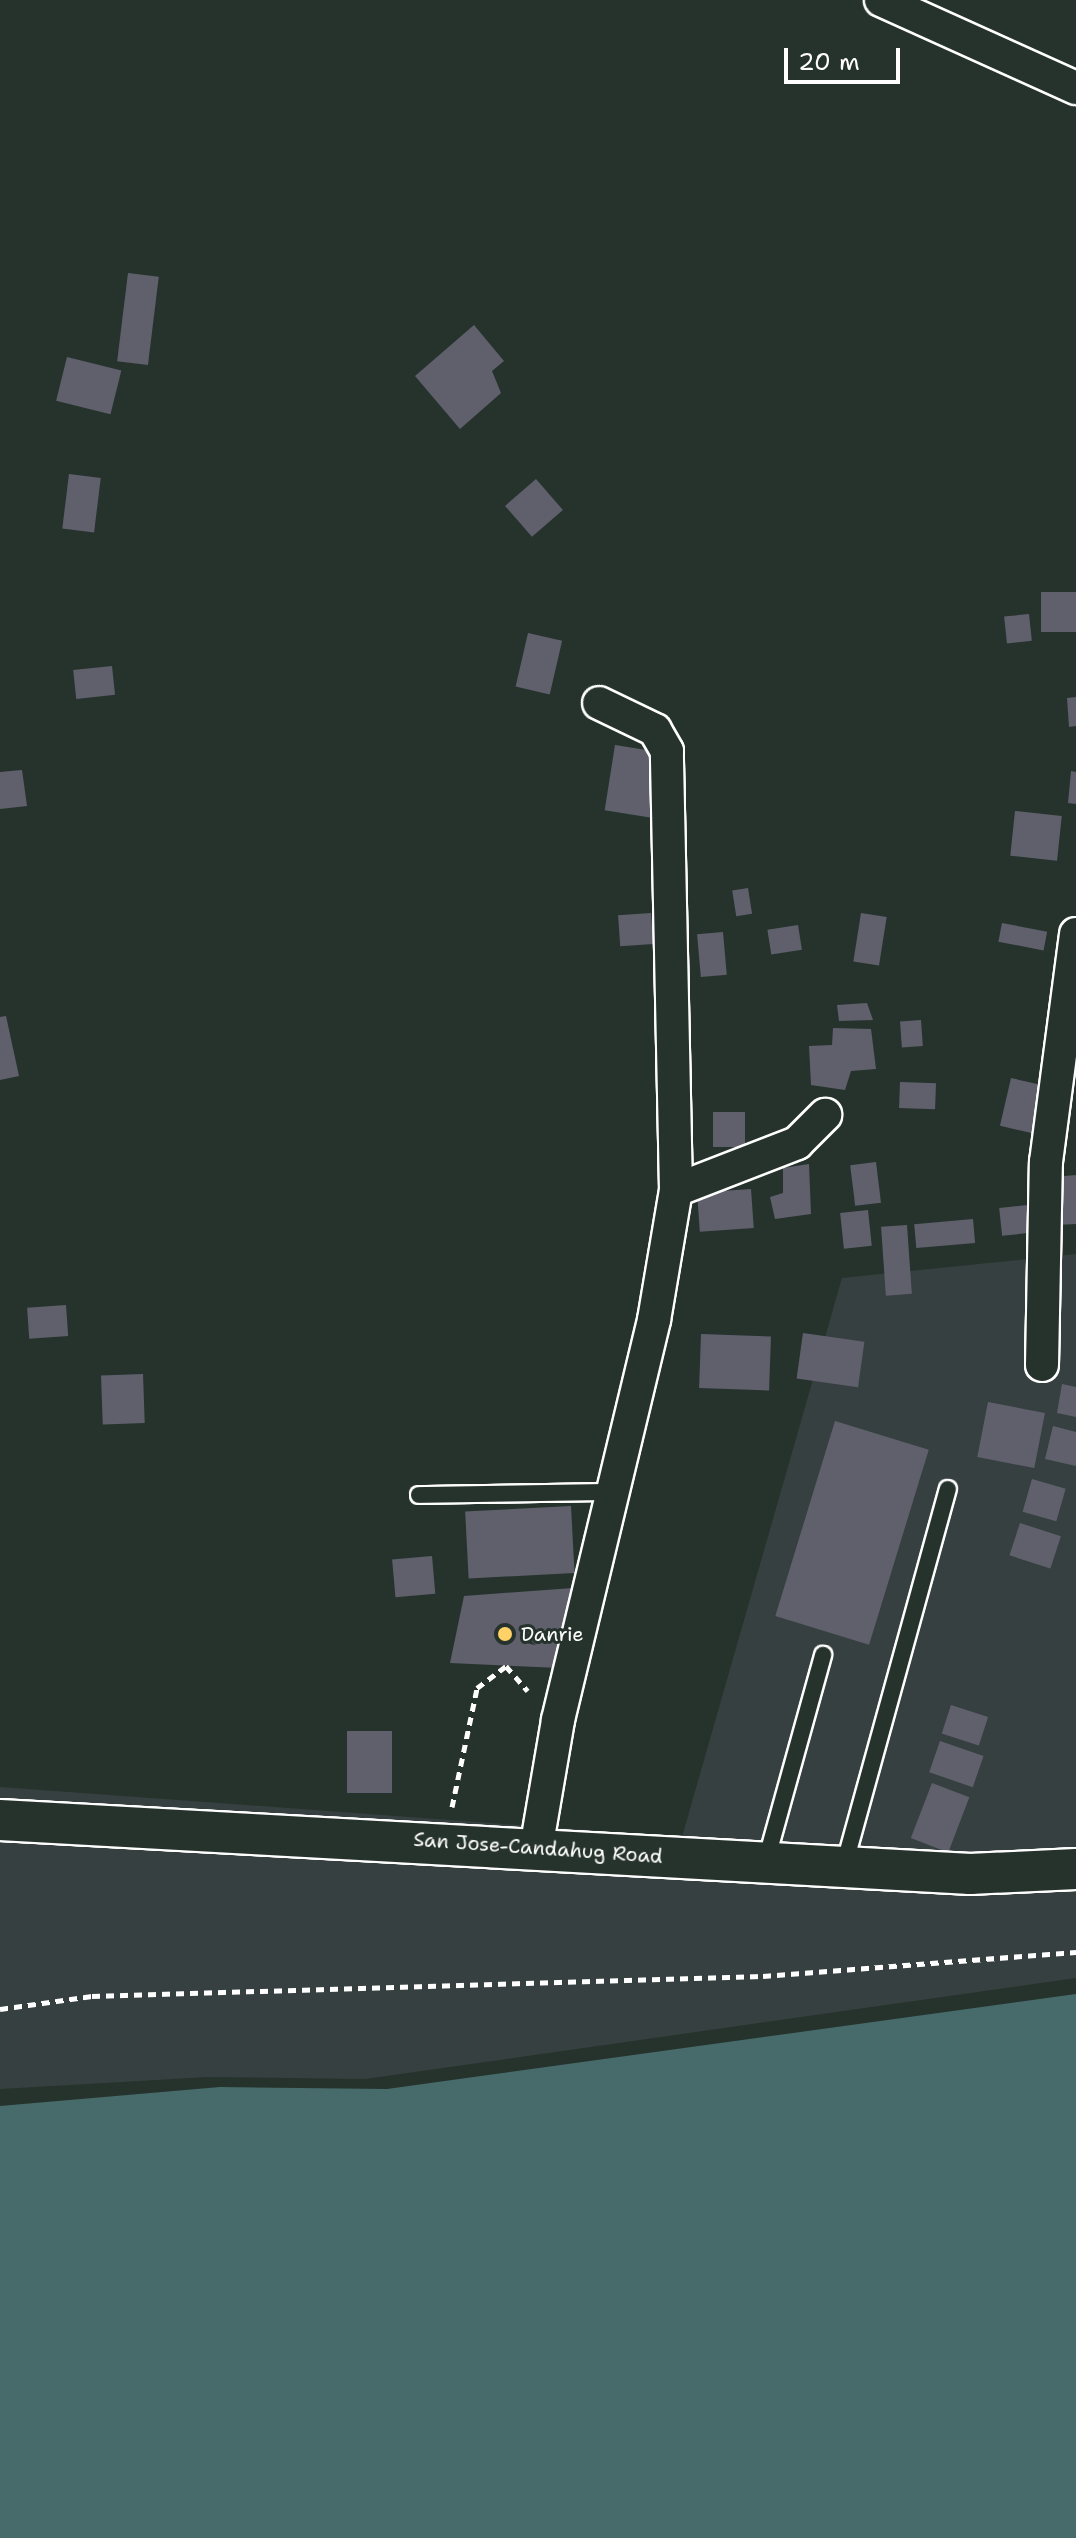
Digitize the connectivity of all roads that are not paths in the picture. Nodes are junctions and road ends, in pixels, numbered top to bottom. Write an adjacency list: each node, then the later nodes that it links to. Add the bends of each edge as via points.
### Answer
1 (881, 0): 2 (street)
2 (1076, 88)
3 (599, 703): 6 (street, via 655,730 667,751)
4 (1076, 934): 7 (street, via 1046,1162)
5 (825, 1115): 6 (street, via 797,1143)
6 (676, 1190): 9 (street)
7 (1042, 1365)
8 (948, 1489): 15 (lane)
9 (613, 1492): 10 (lane); 13 (street, via 558,1720)
10 (419, 1495)
11 (823, 1655): 14 (lane)
12 (0, 1820): 13 (street, San Jose-Candahug Road, via 444,1840)
13 (536, 1849): 14 (street, San Jose-Candahug Road)
14 (766, 1862): 15 (street, San Jose-Candahug Road)
15 (844, 1867): 16 (street, San Jose-Candahug Road, via 970,1874)
16 (1076, 1869)

